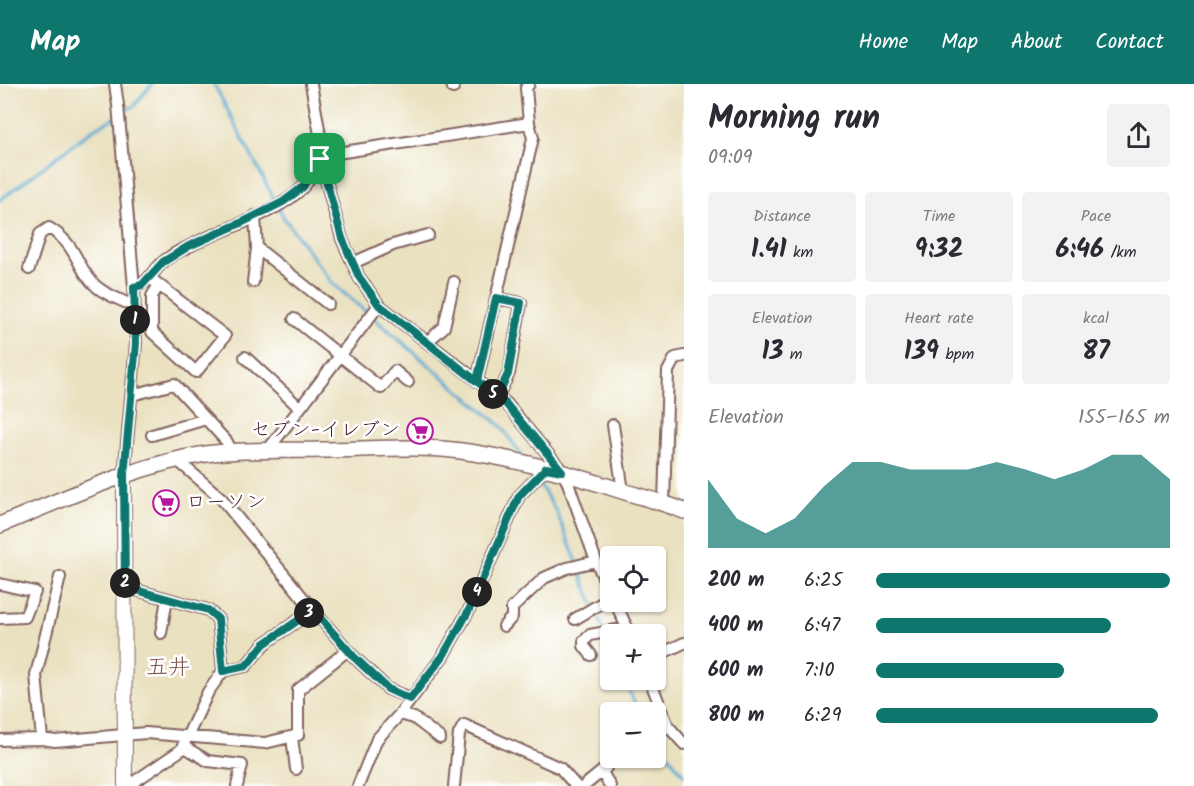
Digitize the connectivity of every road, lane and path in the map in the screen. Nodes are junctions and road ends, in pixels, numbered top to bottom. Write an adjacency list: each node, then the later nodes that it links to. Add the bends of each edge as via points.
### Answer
1 (115, 84): 15 (street)
2 (311, 84): 5 (street)
3 (529, 84): 4 (street)
4 (529, 123): 5 (street, via 331,154); 16 (street, via 533,138)
5 (320, 159): 6 (street, via 303,187); 9 (street)
6 (255, 216): 8 (street); 11 (street, via 189,246 163,262)
7 (428, 235): 9 (street)
8 (257, 248): 12 (street); 17 (street)
9 (353, 263): 18 (street)
10 (29, 268): 19 (street, via 40,234 49,228 70,245 98,288)
11 (149, 278): 14 (street); 15 (street)
12 (253, 282)
13 (454, 282): 21 (street, via 444,327)
14 (159, 285): 14 (street, via 225,336 196,372 152,332 152,296)
15 (134, 287): 19 (street)
16 (496, 298): 25 (street); 28 (street, via 521,303 508,374)
17 (328, 304)
18 (379, 305): 21 (street); 22 (street)
19 (135, 307): 27 (street)
20 (294, 319): 22 (street)
21 (426, 342): 25 (street)
22 (340, 356): 26 (street, via 381,388 395,371); 29 (street)
23 (684, 356): 40 (street, via 675,358 668,371)
24 (245, 357): 29 (street)
25 (477, 381): 28 (street)
26 (408, 382)
27 (132, 395): 30 (street, via 174,384); 38 (street)
28 (497, 397): 37 (street)
29 (300, 408): 33 (street)
30 (206, 419): 32 (street); 34 (street)
31 (614, 425): 39 (street)
32 (152, 435)
33 (267, 451): 34 (main road); 36 (main road, via 459,451)
34 (232, 452): 35 (main road)
35 (177, 460): 38 (main road); 50 (street, via 221,498)
36 (546, 468): 37 (main road); 62 (street, via 519,496 469,610 443,656)
37 (562, 471): 39 (main road); 43 (street)
38 (124, 476): 42 (main road); 47 (street)
39 (623, 491): 40 (main road)
40 (664, 503): 41 (main road)
41 (684, 511)
42 (0, 525)
43 (596, 561): 44 (street); 53 (street, via 544,578 512,608 512,617)
44 (600, 570)
45 (60, 577): 67 (street, via 36,675)
46 (0, 584): 51 (street, via 35,592 25,617)
47 (125, 587): 48 (street); 64 (street)
48 (167, 598): 54 (street); 60 (street, via 205,608 218,619)
49 (600, 604): 52 (street)
50 (313, 610): 57 (street); 60 (street, via 264,644 246,666)
51 (0, 618)
52 (575, 620)
53 (504, 626)
54 (161, 633)
55 (600, 634): 59 (street, via 590,635 584,641)
56 (684, 643): 58 (street)
57 (348, 650): 62 (street, via 388,689); 65 (street, via 298,690 298,735)
58 (666, 651)
59 (591, 655)
60 (223, 671): 69 (street, via 208,692)
61 (654, 690): 70 (street, via 668,726)
62 (410, 699): 63 (street)
63 (400, 714): 66 (street, via 414,718); 74 (street, via 377,739)
64 (125, 736): 67 (street); 69 (street, via 146,733); 72 (street)
65 (292, 737): 69 (street, via 265,743); 71 (street)
66 (440, 738)
67 (42, 739): 68 (street)
68 (0, 740)
69 (185, 742): 72 (street, via 181,750); 73 (street, via 208,761 242,765)
70 (684, 744)
71 (296, 769)
72 (126, 786)
73 (237, 786)
74 (358, 786)
75 (454, 786): 76 (street, via 459,734 464,724 560,768)
76 (576, 786)
77 (584, 786): 78 (street, via 604,770)
78 (610, 786)

